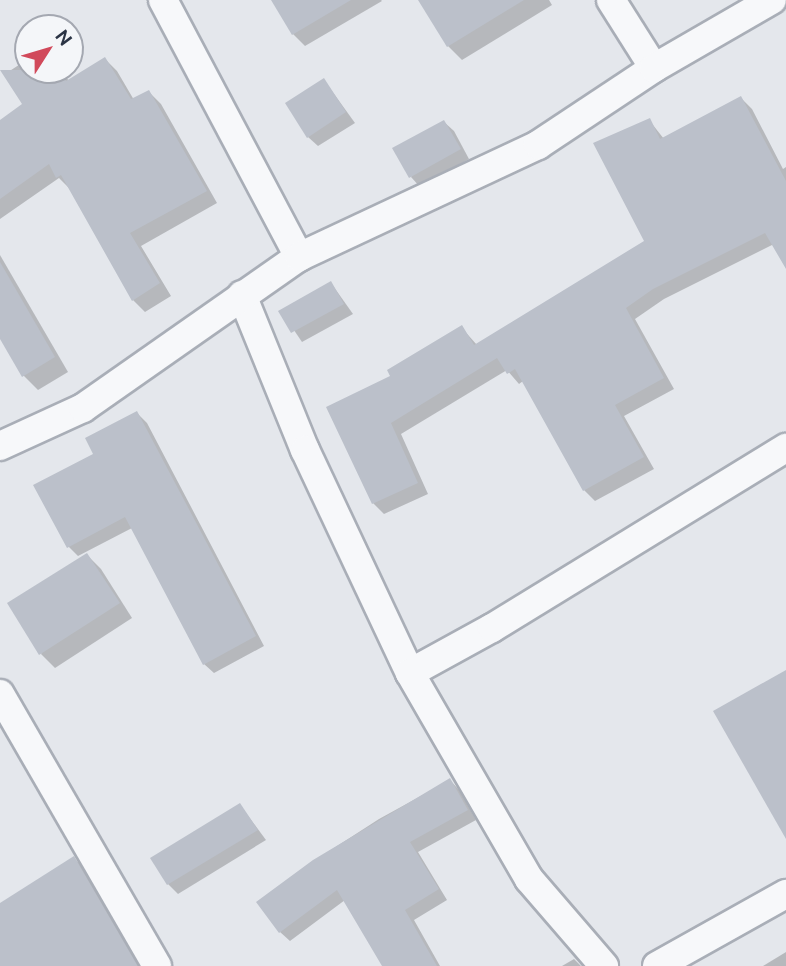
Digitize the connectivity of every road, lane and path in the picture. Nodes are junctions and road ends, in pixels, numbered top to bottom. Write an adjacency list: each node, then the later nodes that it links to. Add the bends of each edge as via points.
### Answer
1 (163, 0): 5 (street)
2 (611, 0): 4 (street)
3 (772, 0): 4 (street)
4 (653, 68): 5 (street, via 538,145)
5 (299, 257): 6 (street)
6 (242, 295): 7 (street, via 83,408); 9 (street, via 305,450)
7 (0, 446)
8 (786, 448): 9 (street)
9 (410, 673): 13 (street, via 529,879)
10 (0, 694): 12 (street)
11 (786, 894): 14 (street)
12 (156, 966)
13 (604, 966)
14 (657, 966)

